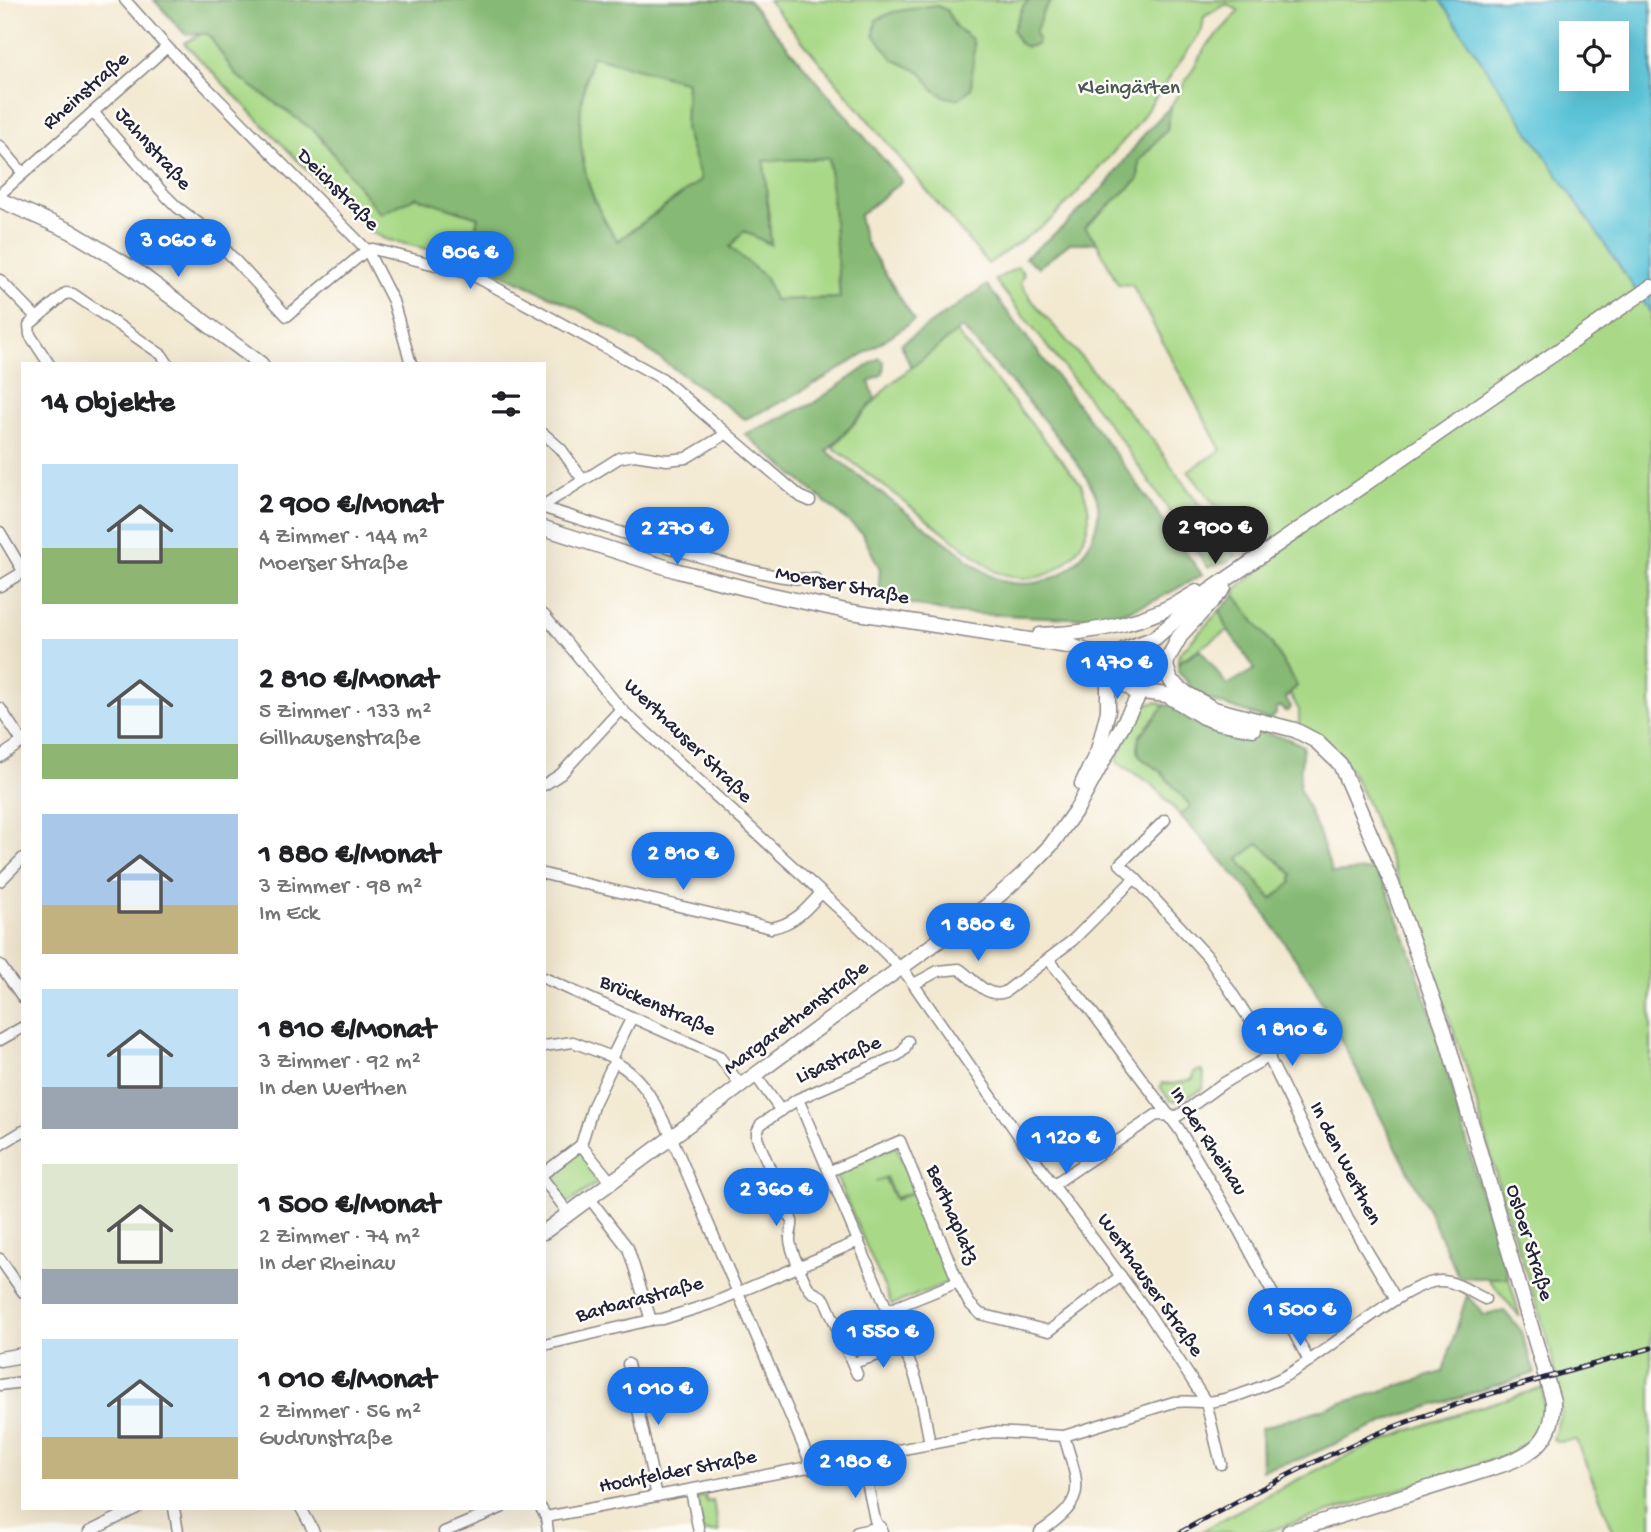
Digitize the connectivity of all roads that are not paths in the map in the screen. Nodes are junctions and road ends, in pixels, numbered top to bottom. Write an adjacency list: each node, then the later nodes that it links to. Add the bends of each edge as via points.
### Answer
1 (125, 0): 2 (street, Deichstraße)
2 (167, 47): 3 (street, Rheinstraße); 8 (street, Deichstraße)
3 (93, 112): 5 (street, Rheinstraße); 8 (street, Jahnstraße, via 170,201 206,229 287,316)
4 (0, 146): 5 (street)
5 (22, 172): 6 (street, Rheinstraße)
6 (0, 194)
7 (0, 200): 14 (main road, via 70,231 135,270)
8 (367, 250): 15 (street, via 393,301); 16 (street, Deichstraße, via 471,274 663,379)
9 (0, 280): 11 (street)
10 (1651, 287): 25 (main road)
11 (33, 321): 12 (street, via 30,335); 13 (street, via 66,293 73,294)
12 (48, 362)
13 (167, 362)
14 (258, 362)
15 (410, 362)
16 (726, 434): 18 (street, via 686,458 619,458); 19 (street, Deichstraße)
17 (546, 436): 18 (street)
18 (583, 480): 20 (street)
19 (810, 500)
20 (546, 506)
21 (546, 508): 27 (street, via 717,562 794,580)
22 (546, 529): 32 (main road, Moerser Straße, via 768,594)
23 (0, 532): 24 (street)
24 (21, 568)
25 (1242, 569): 30 (main road, via 1200,598); 31 (main road); 32 (main road, Moerser Straße, via 1126,624)
26 (21, 572): 28 (street)
27 (817, 579)
28 (0, 586)
29 (546, 617): 37 (street, Werthauser Straße)
30 (1166, 630): 33 (main road, via 1130,637 1116,646); 34 (main road, via 1125,649 1117,664)
31 (1181, 635): 35 (main road, Margarethenstraße, via 1165,651 1158,681); 42 (main road, Osloer Straße, via 1166,666 1171,681 1214,709 1295,730 1316,741 1340,764)
32 (1014, 637): 33 (main road, Moerser Straße, via 1074,647)
33 (1107, 663): 34 (main road); 44 (main road, Margarethenstraße, via 1109,698 1104,731)
34 (1118, 676): 35 (main road)
35 (1140, 693): 42 (main road, Osloer Straße, via 1167,695 1217,722 1270,731 1303,743 1328,761); 44 (main road, Margarethenstraße, via 1094,782)
36 (0, 708): 38 (street)
37 (621, 709): 41 (street, via 561,774); 49 (street, Werthauser Straße)
38 (21, 740)
39 (21, 743): 40 (street)
40 (0, 757)
41 (546, 784)
42 (1358, 803): 121 (main road, Osloer Straße, via 1444,1030 1549,1381 1553,1416 1543,1439 1517,1459)
43 (1165, 820): 47 (street, via 1120,864)
44 (1063, 826): 52 (main road, Margarethenstraße, via 1023,875)
45 (21, 860): 48 (street)
46 (546, 874): 49 (street, via 771,928 803,914)
47 (1135, 878): 50 (street); 61 (street, In den Werthen, via 1207,956)
48 (0, 881)
49 (821, 894): 52 (street, Werthauser Straße)
50 (1049, 960): 54 (street, via 997,995 959,969 938,971); 67 (street, In der Rheinau)
51 (0, 965): 55 (street)
52 (901, 968): 54 (street, Werthauser Straße); 63 (main road, Margarethenstraße)
53 (546, 979): 56 (street, Brückenstraße)
54 (914, 984): 76 (street, Werthauser Straße)
55 (21, 990)
56 (632, 1017): 62 (street); 64 (street, Brückenstraße, via 719,1056)
57 (21, 1028): 58 (street)
58 (0, 1040)
59 (908, 1041): 65 (street, Lisastraße, via 898,1055)
60 (546, 1046): 62 (street, via 573,1042)
61 (1270, 1056): 67 (street, via 1178,1116); 87 (street, In den Werthen, via 1343,1209)
62 (613, 1059): 69 (street, via 638,1081); 71 (street)
63 (756, 1076): 64 (main road, Margarethenstraße); 66 (street, Lisastraße)
64 (742, 1087): 69 (main road, Margarethenstraße)
65 (798, 1099): 66 (street, Lisastraße); 73 (street)
66 (780, 1111): 82 (street, Lisastraße, via 761,1124 757,1139 792,1221 790,1237)
67 (1168, 1115): 76 (street, via 1156,1115); 95 (street, In der Rheinau, via 1209,1175)
68 (21, 1132): 70 (street)
69 (671, 1136): 75 (main road, Margarethenstraße); 86 (street)
70 (0, 1144)
71 (581, 1145): 72 (street); 75 (street)
72 (546, 1171)
73 (830, 1171): 80 (street); 85 (street, Berthaplatz, via 900,1142)
74 (546, 1183): 78 (street)
75 (612, 1183): 77 (main road, Margarethenstraße)
76 (1054, 1185): 83 (street, Werthauser Straße)
77 (590, 1199): 78 (main road, Margarethenstraße); 90 (street, via 628,1248)
78 (569, 1213): 79 (main road, Margarethenstraße)
79 (546, 1230)
80 (859, 1241): 82 (street, Barbarastraße); 89 (street)
81 (0, 1259): 84 (street)
82 (799, 1266): 86 (street, Barbarastraße); 92 (street, Lisastraße, via 811,1290 825,1300 855,1368)
83 (1121, 1276): 85 (street, via 1049,1331 980,1314); 99 (street, Werthauser Straße)
84 (18, 1277)
85 (958, 1282): 89 (street, Berthaplatz)
86 (738, 1291): 90 (street, Barbarastraße); 104 (street)
87 (1396, 1299): 88 (street, Hochfelder Straße, via 1440,1281); 95 (street, Hochfelder Straße)
88 (1485, 1299)
89 (889, 1310): 92 (street)
90 (651, 1320): 91 (street, Barbarastraße)
91 (546, 1345)
92 (903, 1347): 101 (street, via 921,1396)
93 (21, 1355): 94 (main road)
94 (0, 1359)
95 (1309, 1361): 99 (street, Hochfelder Straße, via 1279,1379)
96 (628, 1364): 106 (street)
97 (21, 1382): 98 (street)
98 (0, 1385)
99 (1206, 1402): 100 (street, Hochfelder Straße, via 1174,1402); 103 (street, Werthauser Straße)
100 (1064, 1436): 101 (street, Hochfelder Straße, via 993,1432); 120 (street, via 1078,1490 1059,1520)
101 (930, 1444): 102 (street, Hochfelder Straße)
102 (862, 1458): 104 (street, Hochfelder Straße); 112 (street)
103 (1221, 1464)
104 (810, 1468): 105 (street, Hochfelder Straße)
105 (691, 1491): 106 (street, Hochfelder Straße); 118 (street)
106 (657, 1496): 111 (street, Hochfelder Straße)
107 (132, 1510): 113 (street)
108 (174, 1510): 114 (street)
109 (302, 1510): 115 (street)
110 (496, 1510): 116 (street)
111 (544, 1513): 117 (street)
112 (881, 1530): 119 (street)
113 (89, 1532)
114 (178, 1532)
115 (314, 1532)
116 (444, 1532)
117 (548, 1532)
118 (699, 1532)
119 (857, 1532)
120 (1040, 1532)
121 (1289, 1532)

